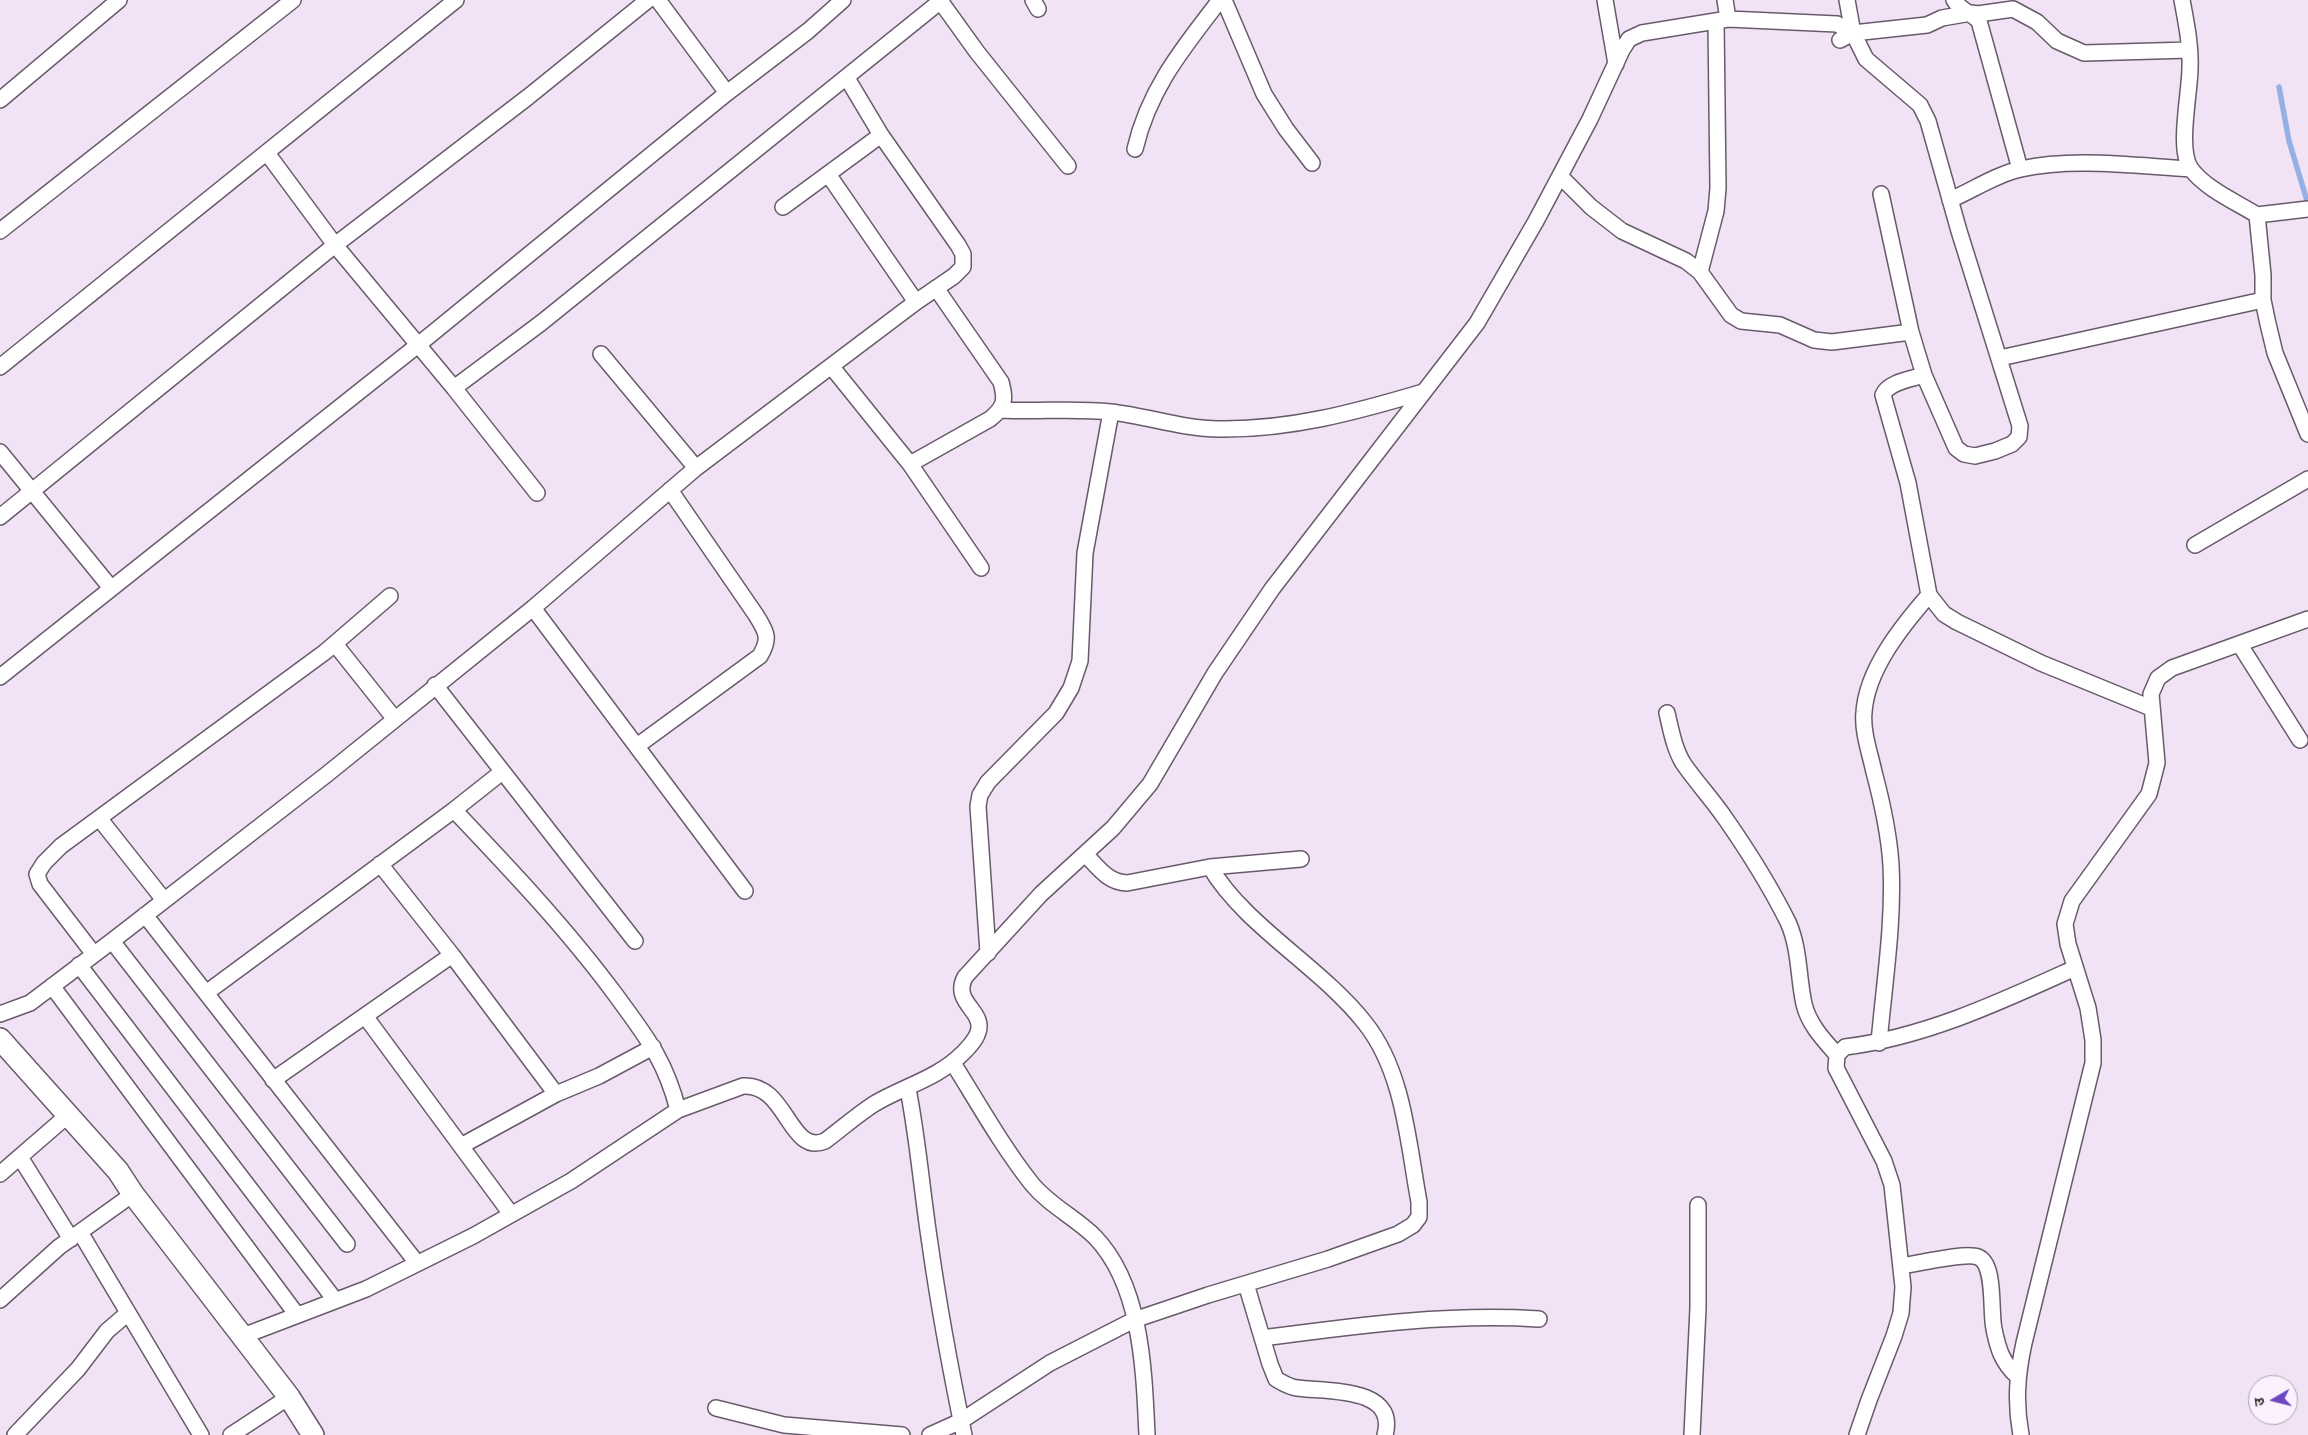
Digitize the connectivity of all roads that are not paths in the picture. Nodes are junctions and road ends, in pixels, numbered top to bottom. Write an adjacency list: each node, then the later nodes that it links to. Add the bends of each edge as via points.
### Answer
1 (119, 0): 22 (street)
2 (293, 0): 37 (street)
3 (456, 0): 25 (street)
4 (648, 0): 38 (street)
5 (658, 0): 21 (street)
6 (843, 0): 21 (street)
7 (1220, 0): 24 (street, via 1165,74 1141,123)
8 (1224, 0): 26 (street, via 1264,94)
9 (1605, 0): 19 (street)
10 (1725, 0): 16 (street)
11 (1847, 0): 17 (street)
12 (1954, 0): 15 (street, via 1961,9)
13 (2182, 0): 18 (street)
14 (942, 1): 20 (street); 27 (street, via 977,52)
15 (1971, 13): 17 (street, via 1942,18 1927,25); 18 (street, via 2013,10 2037,22 2057,41 2084,53); 28 (street, via 1984,33)
16 (1722, 20): 17 (street, via 1837,24); 19 (street, via 1642,33 1629,39); 39 (street, via 1716,211)
17 (1846, 37): 33 (street, via 1866,59 1920,105 1928,121)
18 (2189, 50): 29 (street, via 2184,138)
19 (1616, 64): 31 (street)
20 (847, 78): 23 (street); 50 (street, via 541,323)
21 (728, 93): 44 (street)
22 (0, 100)
23 (881, 135): 30 (street); 40 (street, via 963,254 962,267)
24 (1135, 149)
25 (267, 153): 38 (street); 48 (street)
26 (1312, 163)
27 (1068, 166)
28 (2020, 169): 29 (street, via 2084,164); 33 (street)
29 (2190, 169): 36 (street, via 2208,185)
30 (828, 174): 34 (street); 42 (street)
31 (1560, 176): 39 (street, via 1591,207 1622,231 1686,261); 51 (street, via 1477,323)
32 (1881, 194): 43 (street)
33 (1950, 200): 46 (street)
34 (783, 206)
35 (2302, 210): 36 (street)
36 (2257, 215): 41 (street)
37 (0, 231)
38 (335, 245): 44 (street); 60 (street)
39 (1700, 272): 43 (street, via 1731,315 1742,321 1780,325 1814,340 1832,342)
40 (936, 288): 42 (street); 52 (street, via 1001,382 1004,396)
41 (2263, 300): 46 (street); 54 (street, via 2275,353)
42 (916, 302): 47 (street)
43 (1911, 332): 49 (street)
44 (418, 345): 50 (street); 65 (street)
45 (601, 354): 57 (street)
46 (2000, 358): 49 (street, via 2020,426 2019,437 2012,444 1975,456 1956,448)
47 (831, 366): 56 (street); 57 (street)
48 (0, 367)
49 (1924, 375): 66 (street, via 1894,385 1883,395 1908,483)
50 (454, 388): 61 (street)
51 (1423, 392): 53 (street, via 1314,421 1260,428 1218,429); 82 (street, via 1272,589 1215,673 1150,784 1113,828)
52 (1001, 410): 53 (street); 56 (street)
53 (1111, 412): 91 (street, via 1085,553 1080,661 1071,688 1056,713 988,782 980,795 978,806)
54 (2308, 434)
55 (0, 452): 60 (street)
56 (910, 464): 64 (street)
57 (696, 468): 59 (street)
58 (2308, 479): 63 (street)
59 (670, 490): 68 (street); 78 (street, via 756,615 767,634 766,646 760,656)
60 (31, 492): 62 (street); 65 (street)
61 (537, 493)
62 (0, 517)
63 (2195, 545)
64 (981, 568)
65 (111, 588): 72 (street)
66 (1929, 595): 74 (street, via 1944,614 1957,622 2040,663); 101 (street, via 1887,649 1869,689 1864,713 1891,864 1891,906)
67 (390, 596): 70 (street)
68 (533, 608): 73 (street); 78 (street)
69 (2308, 620): 71 (street)
70 (335, 644): 76 (street); 81 (street)
71 (2240, 644): 74 (street, via 2172,668 2158,678 2151,694); 77 (street)
72 (0, 678)
73 (435, 685): 76 (street); 79 (street)
74 (2151, 708): 95 (street, via 2157,764 2154,781 2149,794 2072,901 2066,924)
75 (1667, 713): 103 (street, via 1682,762 1724,817 1789,924 1796,946 1804,1005 1811,1022)
76 (394, 718): 87 (street, via 326,775)
77 (2300, 740)
78 (637, 746): 86 (street)
79 (502, 772): 80 (street); 89 (street)
80 (454, 810): 84 (street); 102 (street, via 587,957)
81 (99, 818): 87 (street); 92 (street, via 61,846 37,874 40,884)
82 (1085, 854): 85 (street, via 1116,882 1126,883); 91 (street, via 1041,894)
83 (1301, 859): 85 (street)
84 (380, 864): 93 (street); 97 (street)
85 (1210, 867): 120 (street, via 1229,894 1324,980 1365,1023 1386,1057 1397,1088 1419,1202 1419,1216 1398,1234)
86 (745, 890)
87 (164, 900): 88 (street)
88 (145, 915): 90 (street); 97 (street)
89 (635, 940)
90 (112, 941): 92 (street); 117 (street)
91 (988, 952): 104 (street, via 961,986 962,996 979,1020 980,1027 977,1037)
92 (93, 953): 94 (street)
93 (452, 955): 99 (street); 107 (street)
94 (79, 965): 96 (street); 122 (street)
95 (2076, 968): 101 (street, via 1940,1024); 129 (street, via 2088,1008 2093,1063)
96 (52, 986): 98 (street, via 30,1003); 124 (street)
97 (206, 993): 105 (street)
98 (0, 1014)
99 (364, 1016): 105 (street); 110 (street)
100 (0, 1039): 109 (street)
101 (1879, 1043): 103 (street, via 1845,1047)
102 (653, 1047): 107 (street, via 599,1076); 108 (street, via 665,1068)
103 (1837, 1055): 119 (street, via 1836,1068 1884,1161 1892,1185)
104 (953, 1063): 106 (street); 126 (street, via 1032,1185 1094,1236 1111,1256)
105 (273, 1080): 118 (street)
106 (908, 1089): 108 (street, via 875,1104 817,1145 809,1144 800,1137 775,1100 752,1086 743,1086); 132 (street, via 931,1253)
107 (556, 1094): 110 (street)
108 (678, 1110): 115 (street, via 571,1181)
109 (68, 1115): 111 (street); 113 (street, via 118,1171)
110 (461, 1146): 115 (street)
111 (20, 1157): 112 (street); 116 (street)
112 (0, 1174)
113 (133, 1194): 116 (street); 127 (street)
114 (1698, 1205): 141 (street, via 1698,1308)
115 (511, 1214): 118 (street)
116 (75, 1236): 121 (street); 123 (street)
117 (347, 1244)
118 (418, 1263): 122 (street, via 366,1289)
119 (1902, 1266): 129 (street, via 1962,1256 1978,1257 1986,1264 2000,1353 2005,1365); 142 (street, via 1901,1313)
120 (1246, 1284): 126 (street); 128 (street)
121 (0, 1300)
122 (335, 1300): 124 (street)
123 (128, 1313): 133 (street, via 107,1331 78,1369); 134 (street)
124 (297, 1315): 127 (street)
125 (1539, 1319): 128 (street, via 1447,1318 1386,1322)
126 (1134, 1320): 132 (street, via 1050,1363); 139 (street, via 1143,1358)
127 (243, 1336): 130 (street)
128 (1262, 1338): 140 (street, via 1276,1379 1295,1388 1354,1393 1371,1399 1386,1418)
129 (2017, 1376): 143 (street, via 2016,1410)
130 (288, 1397): 135 (street); 136 (street)
131 (716, 1408): 137 (street, via 784,1425)
132 (963, 1428): 138 (street)
133 (15, 1435)
134 (202, 1435)
135 (231, 1435)
136 (313, 1435)
137 (902, 1435)
138 (930, 1435)
139 (1146, 1435)
140 (1385, 1435)
141 (1692, 1435)
142 (1857, 1435)
143 (2021, 1435)

